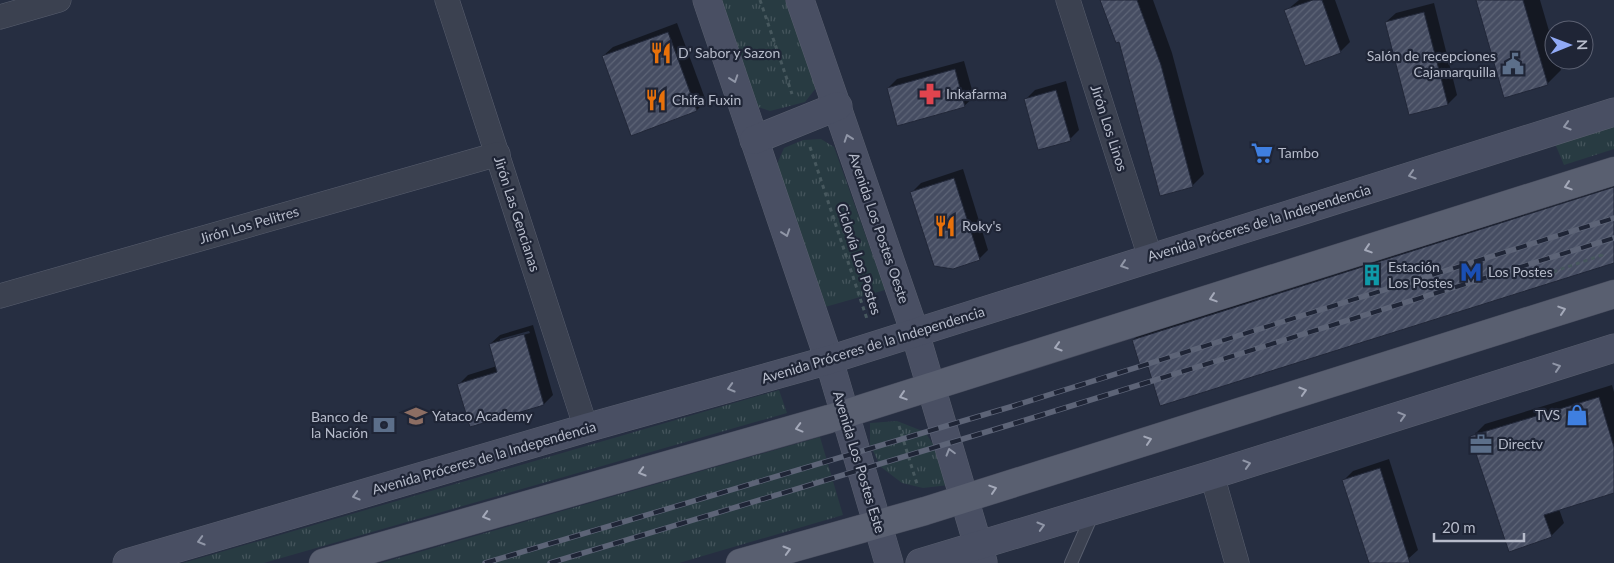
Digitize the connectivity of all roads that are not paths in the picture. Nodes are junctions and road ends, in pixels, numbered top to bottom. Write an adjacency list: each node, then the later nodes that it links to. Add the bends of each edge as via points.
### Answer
1 (59, 0): 6 (street)
2 (447, 0): 10 (street, Jirón Las Gencianas)
3 (707, 0): 9 (main road, one-way to 9)
4 (800, 0): 7 (main road, Avenida Los Postes Oeste)
5 (1068, 0): 12 (street, Jirón Los Linos)
6 (0, 17)
7 (838, 106): 9 (main road); 15 (main road, Avenida Los Postes Oeste, one-way to 7)
8 (1614, 112): 12 (main road, Avenida Próceres de la Independencia, one-way to 12)
9 (754, 140): 17 (main road, one-way to 17)
10 (498, 154): 14 (street, Jirón Los Pelitres); 20 (street, Jirón Las Gencianas)
11 (1614, 171): 18 (main road, one-way to 18)
12 (1150, 257): 15 (main road, Avenida Próceres de la Independencia, one-way to 15)
13 (1614, 294): 22 (main road, one-way to 13)
14 (0, 296)
15 (915, 333): 17 (main road, Avenida Próceres de la Independencia); 18 (main road, Avenida Los Postes Oeste)
16 (1614, 348): 21 (main road, one-way to 16)
17 (829, 360): 19 (main road, Avenida Los Postes Este); 20 (main road, Avenida Próceres de la Independencia, one-way to 20)
18 (932, 386): 19 (main road, one-way to 19); 22 (main road, Avenida Los Postes Oeste, one-way to 18)
19 (846, 414): 24 (main road, Avenida Los Postes Este); 27 (main road, one-way to 27)
20 (586, 428): 26 (main road, Avenida Próceres de la Independencia, one-way to 26)
21 (1212, 475): 23 (main road); 32 (street)
22 (964, 499): 24 (main road); 25 (main road, Avenida Los Postes Oeste)
23 (1094, 511): 25 (main road, one-way to 23); 31 (lane)
24 (878, 524): 28 (main road, one-way to 24); 29 (main road, Avenida Los Postes Este)
25 (980, 554): 30 (main road)
26 (127, 563)
27 (323, 563)
28 (740, 563)
29 (890, 563)
30 (920, 563)
31 (1071, 563)
32 (1237, 563)

